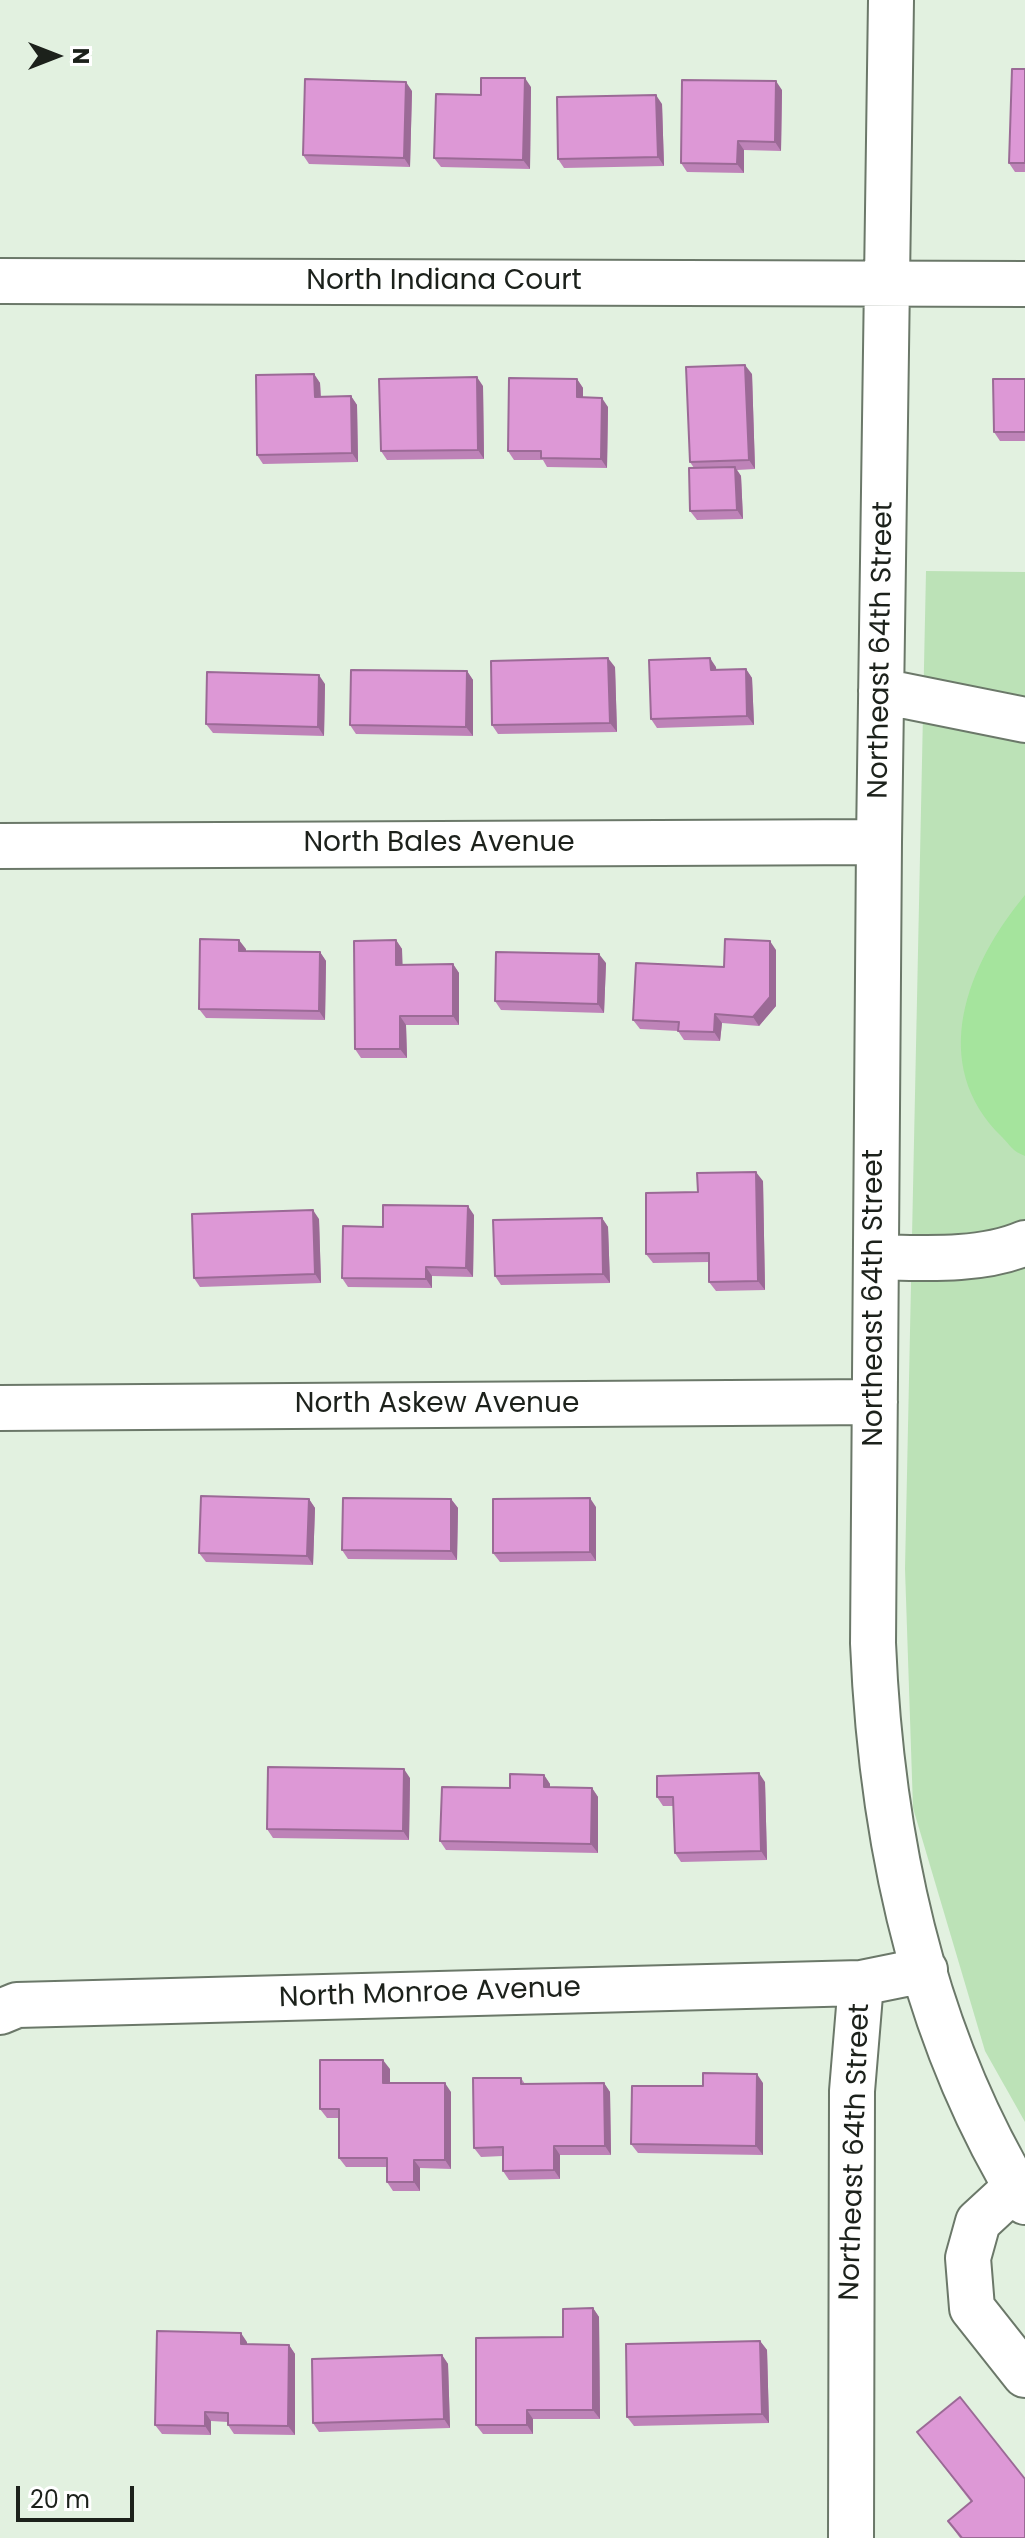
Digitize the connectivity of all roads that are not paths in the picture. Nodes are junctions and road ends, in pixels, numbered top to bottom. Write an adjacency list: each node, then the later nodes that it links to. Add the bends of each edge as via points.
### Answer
1 (891, 0): 3 (street, Northeast 64th Street)
2 (0, 281): 3 (street, North Indiana Court)
3 (888, 282): 4 (street, North Indiana Court); 5 (street, Northeast 64th Street)
4 (1025, 284)
5 (881, 691): 6 (street); 7 (street, Northeast 64th Street)
6 (1025, 720)
7 (879, 842): 8 (street, North Bales Avenue); 10 (street, Northeast 64th Street)
8 (0, 846)
9 (1025, 1243): 10 (street, via 1008,1250 929,1258)
10 (876, 1257): 11 (street, Northeast 64th Street)
11 (875, 1402): 12 (street, North Askew Avenue); 13 (street, Northeast 64th Street, via 877,1738 888,1820)
12 (0, 1408)
13 (925, 1970): 14 (street, Northeast 64th Street); 16 (street, via 947,2046 979,2123)
14 (861, 1983): 15 (street, North Monroe Avenue, via 17,2005); 18 (street, Northeast 64th Street, via 852,2091)
15 (0, 2012)
16 (1021, 2195): 17 (street, via 978,2222 968,2258 972,2308)
17 (1025, 2375)
18 (851, 2538)

